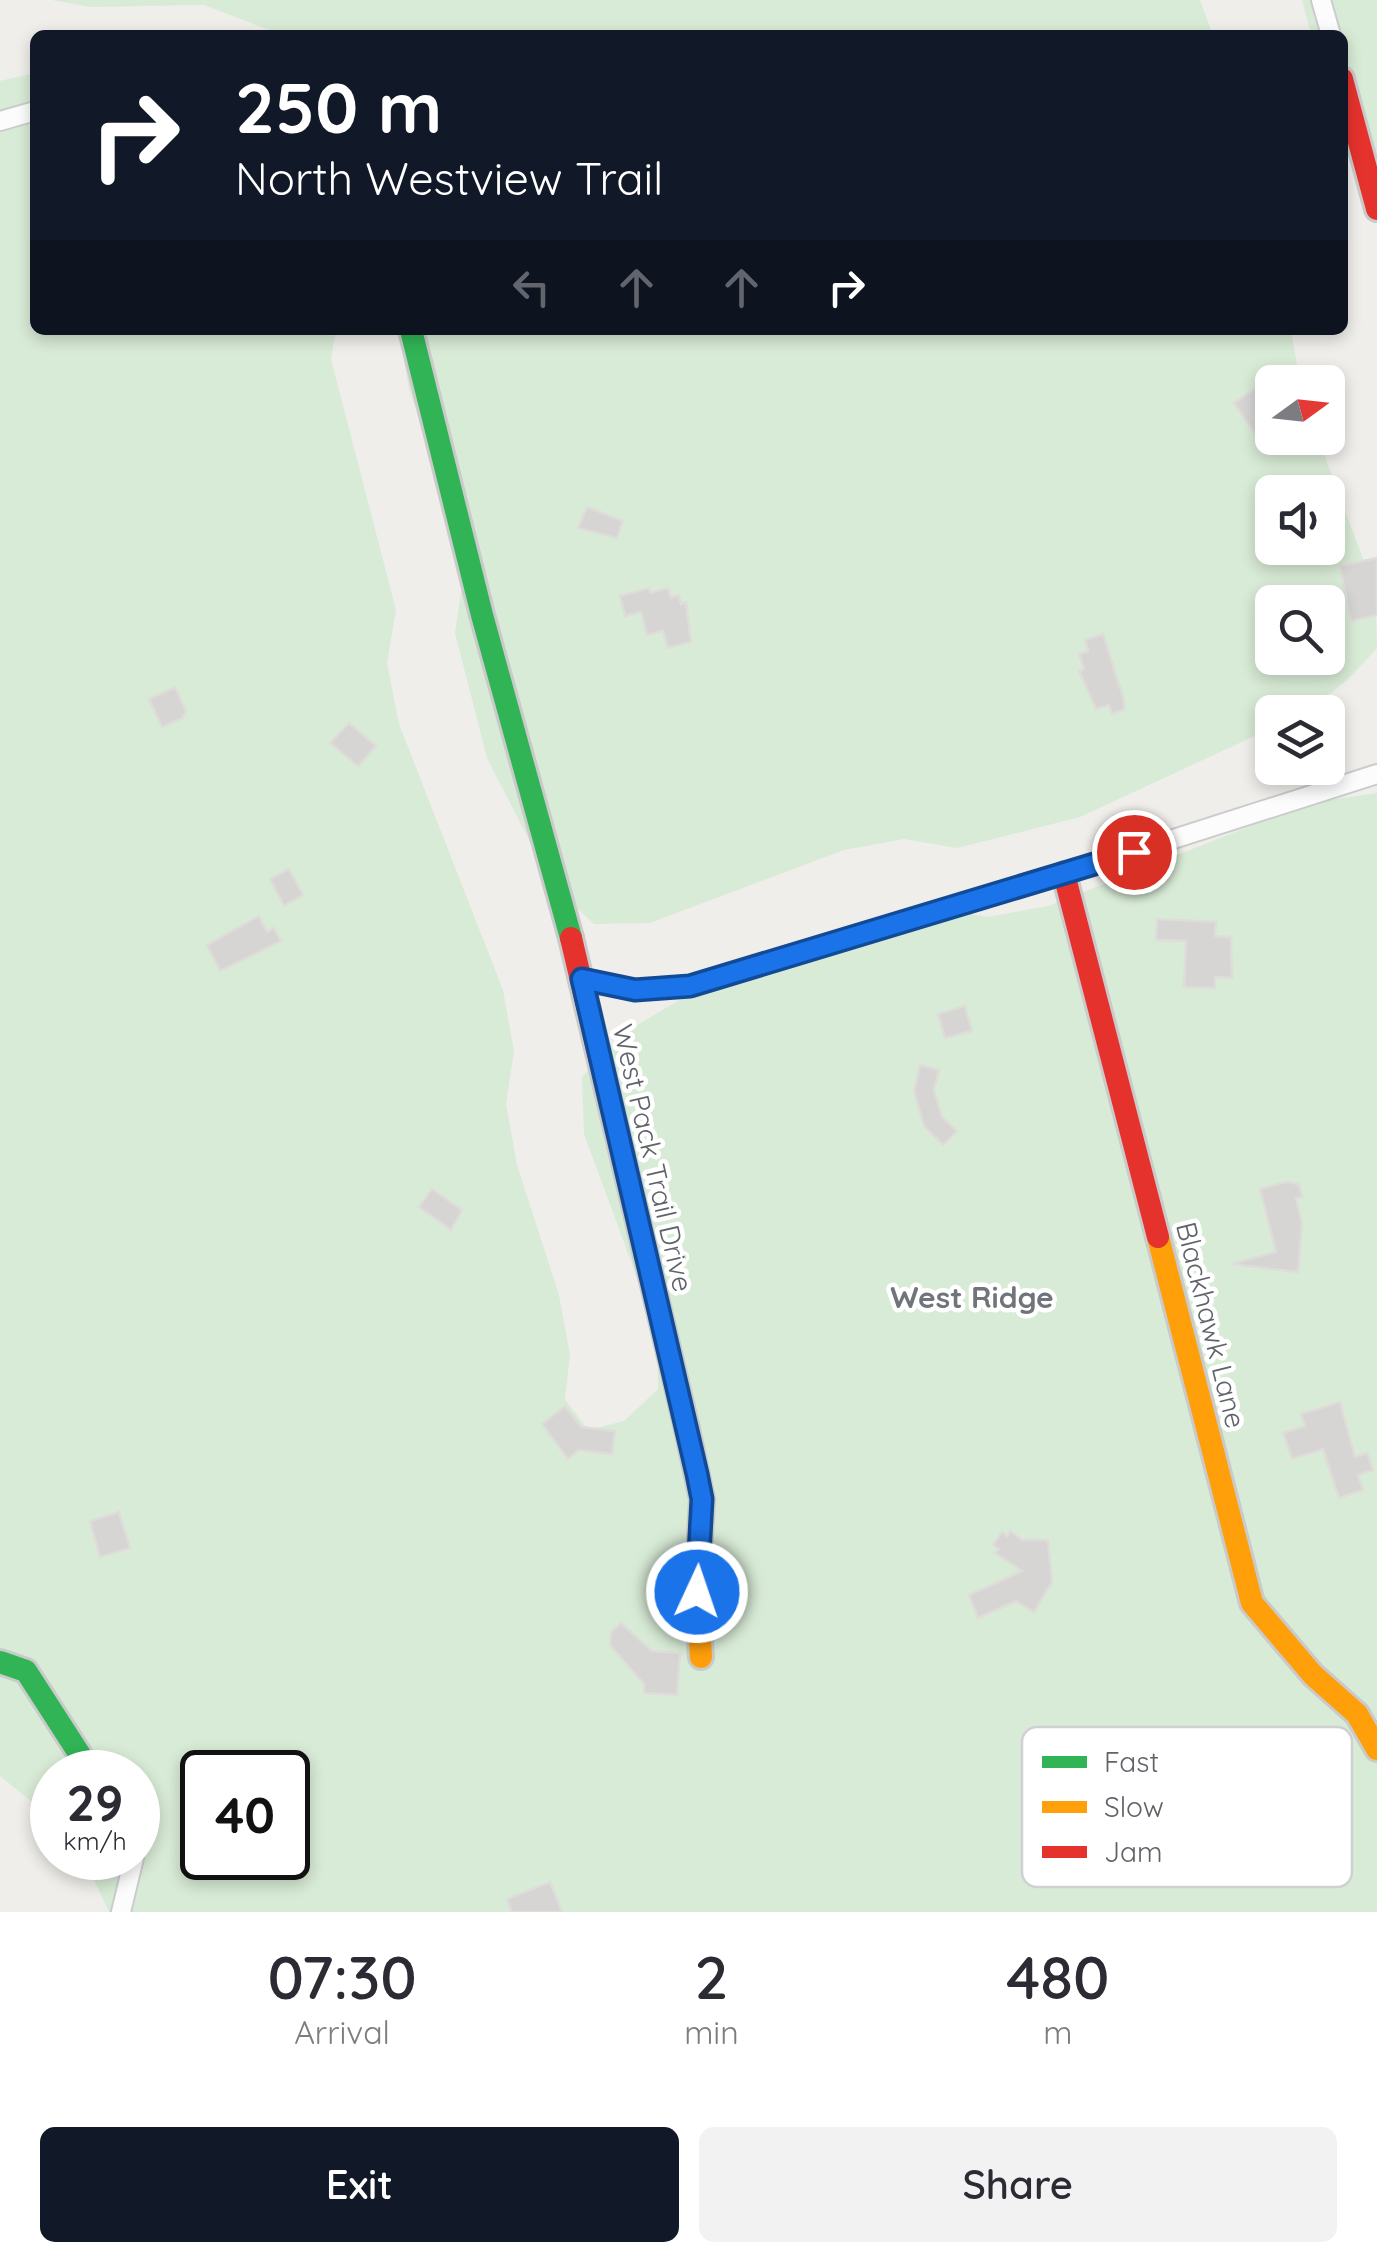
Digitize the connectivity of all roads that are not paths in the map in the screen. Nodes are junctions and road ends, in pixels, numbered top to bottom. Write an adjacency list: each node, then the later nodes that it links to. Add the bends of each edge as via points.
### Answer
1 (1322, 0): 2 (street)
2 (1330, 30)
3 (1348, 101): 6 (street)
4 (30, 112): 5 (street)
5 (0, 121)
6 (1377, 209)
7 (412, 335): 10 (street, West Pack Trail Drive)
8 (1377, 774): 9 (street)
9 (1064, 874): 10 (street, via 690,986 635,990); 13 (street, Blackhawk Lane, via 1252,1603 1357,1714)
10 (582, 979): 11 (street, West Pack Trail Drive, via 700,1486)
11 (701, 1657)
12 (0, 1662): 14 (street, via 26,1671)
13 (1377, 1749)
14 (77, 1750)
15 (129, 1880): 16 (street)
16 (121, 1912)

